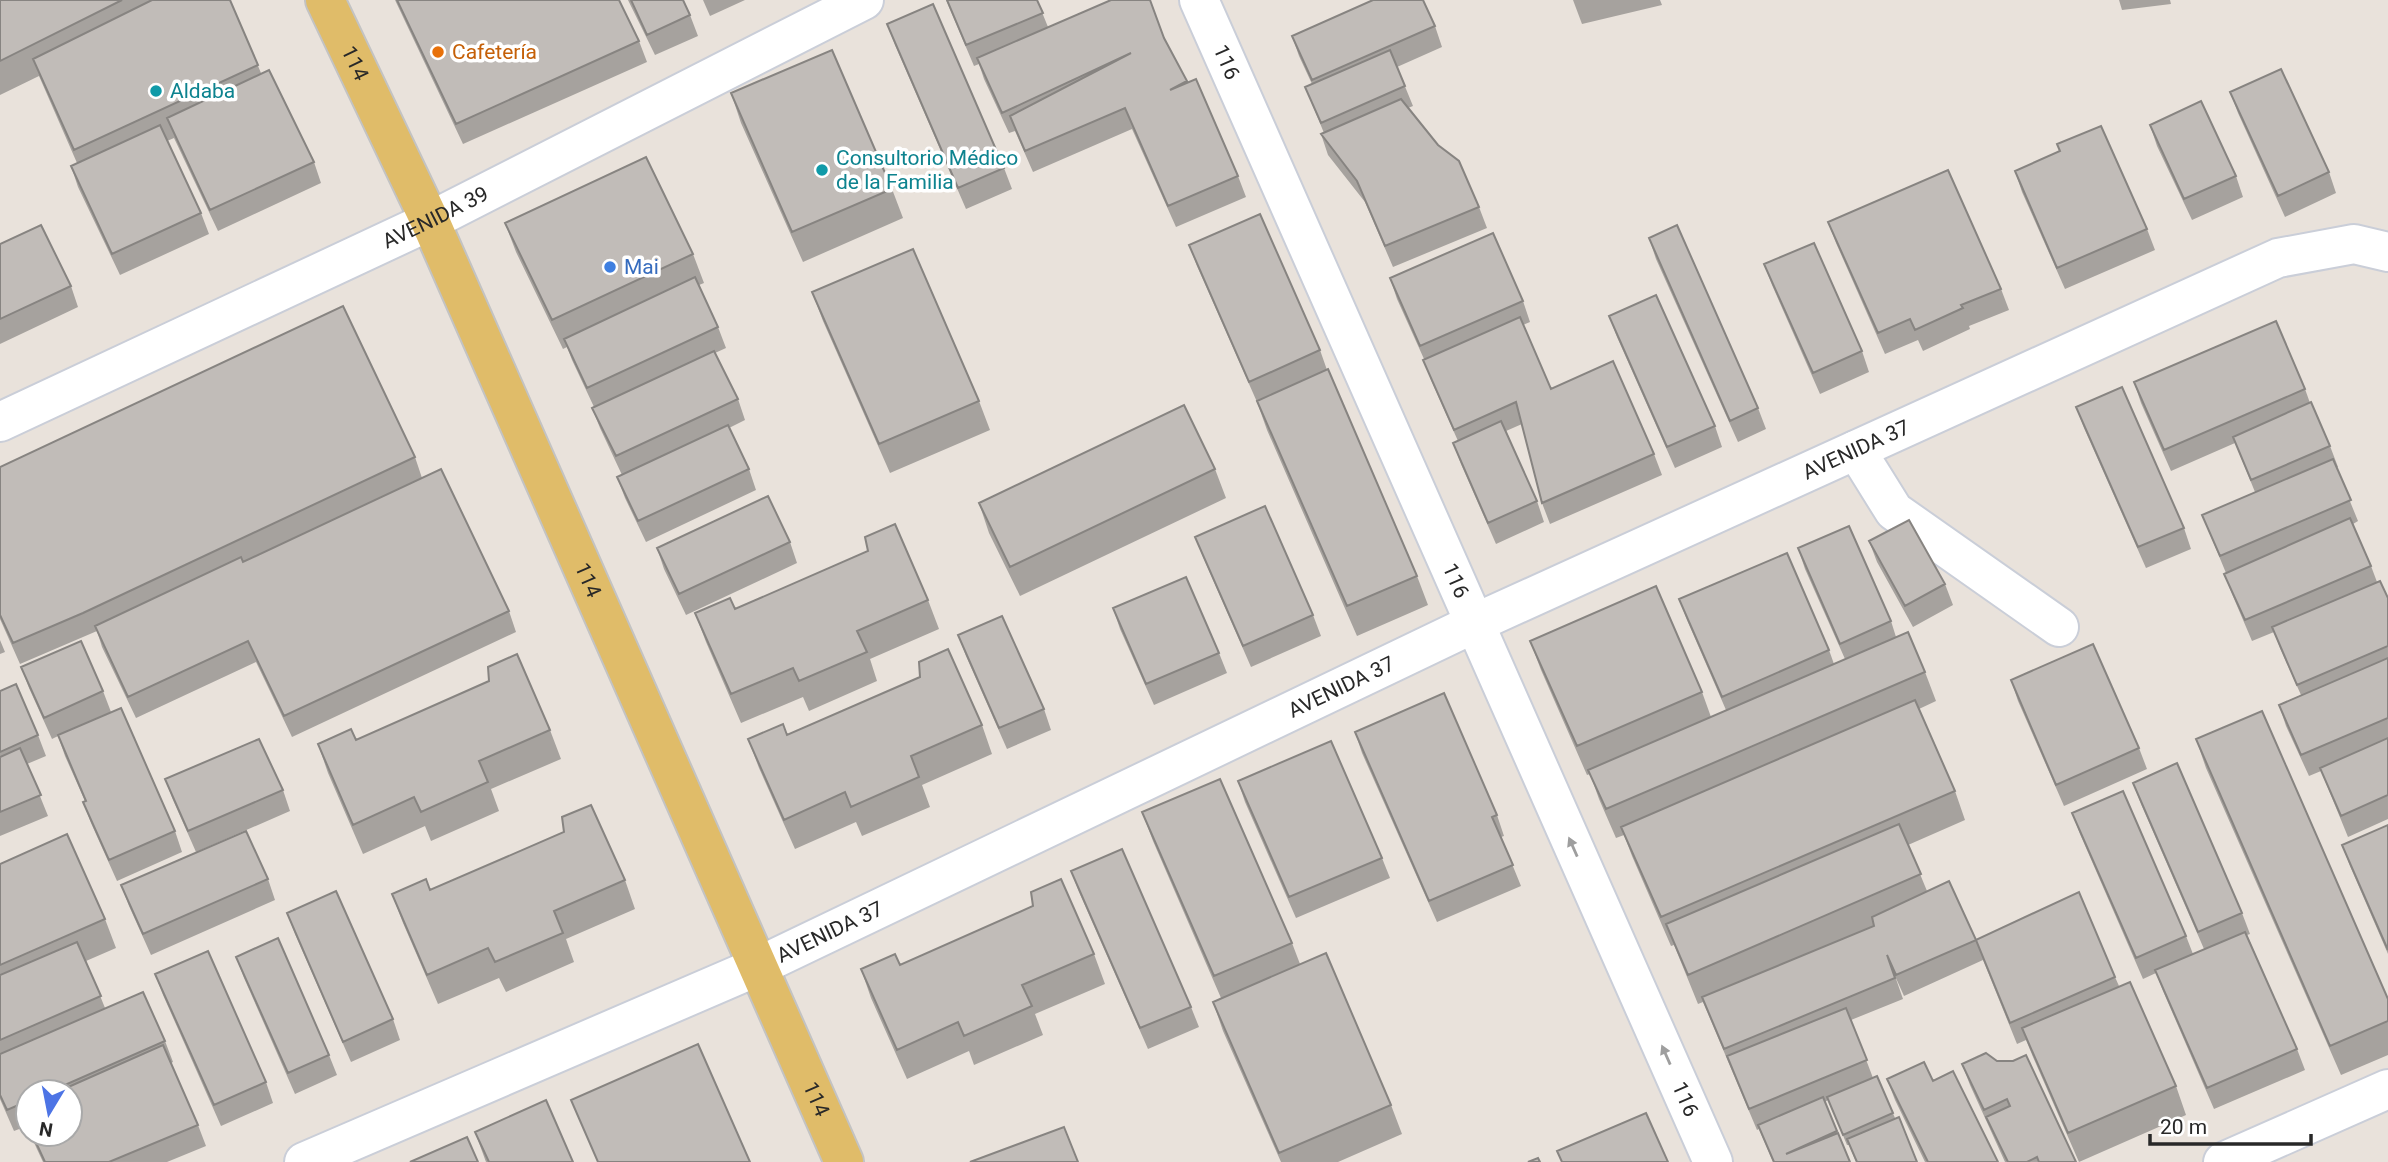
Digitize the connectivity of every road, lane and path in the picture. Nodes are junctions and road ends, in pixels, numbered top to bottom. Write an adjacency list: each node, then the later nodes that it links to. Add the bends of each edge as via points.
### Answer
1 (326, 0): 4 (main road, 114)
2 (864, 0): 4 (street, AVENIDA 39)
3 (1199, 0): 8 (street, 116)
4 (430, 221): 6 (street, AVENIDA 39); 10 (main road, 114)
5 (2388, 252): 7 (street, AVENIDA 37, via 2354,244 2278,258)
6 (0, 422)
7 (1856, 450): 8 (street, AVENIDA 37); 9 (street, via 1894,511)
8 (1474, 624): 10 (street, AVENIDA 37); 14 (street, 116, one-way to 8)
9 (2059, 627)
10 (759, 966): 12 (street, AVENIDA 37); 13 (main road, 114)
11 (2388, 1089): 15 (street)
12 (304, 1162)
13 (844, 1162)
14 (1713, 1162)
15 (2223, 1162)

